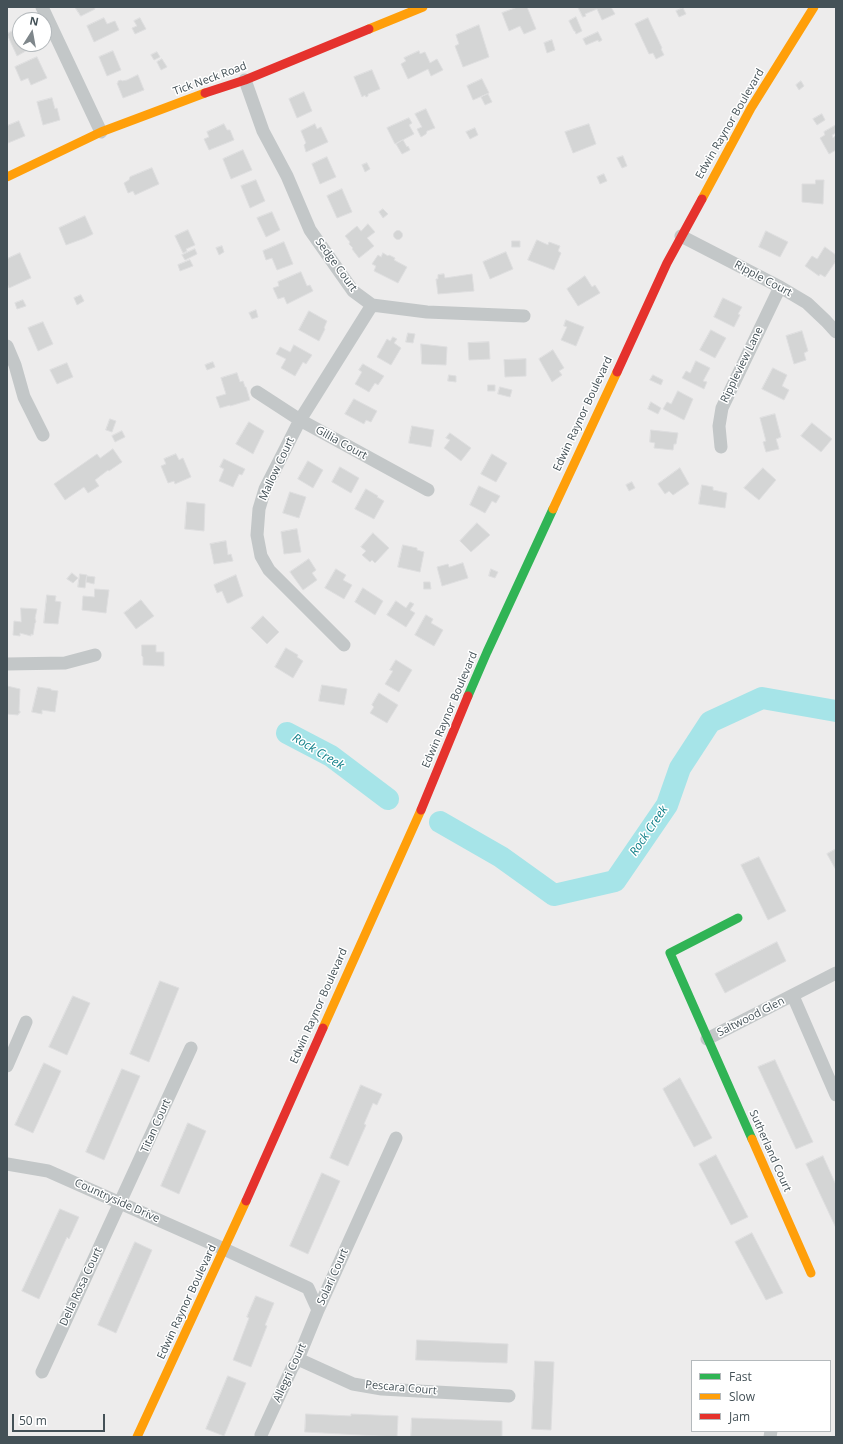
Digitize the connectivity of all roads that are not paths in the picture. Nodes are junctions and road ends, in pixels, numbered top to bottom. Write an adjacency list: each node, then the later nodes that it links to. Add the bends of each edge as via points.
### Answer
1 (42, 7): 5 (street)
2 (423, 7): 4 (main road, Tick Neck Road)
3 (814, 7): 7 (main road, Edwin Raynor Boulevard, via 751,108)
4 (245, 80): 5 (main road, Tick Neck Road); 9 (street, Sedge Court, via 263,131 287,176 310,230 353,291)
5 (101, 132): 6 (main road, Tick Neck Road)
6 (7, 177)
7 (681, 236): 8 (street, Ripple Court); 33 (main road, Edwin Raynor Boulevard, via 487,652 424,803)
8 (780, 287): 11 (street, Ripple Court, via 807,303); 16 (street, Rippleview Lane, via 722,408)
9 (372, 305): 10 (street, Sedge Court, via 427,312); 14 (street, Mallow Court)
10 (524, 316)
11 (836, 332)
12 (7, 346): 15 (street, via 24,397)
13 (257, 392): 14 (street, Gillia Court)
14 (300, 420): 17 (street, Gillia Court); 18 (street, Mallow Court, via 266,489 259,509 257,535 261,556 269,570)
15 (43, 435)
16 (722, 447)
17 (428, 490)
18 (344, 645)
19 (95, 655): 20 (street, via 65,663)
20 (7, 664)
21 (738, 918): 25 (main road, Saltwood Glen, via 670,953)
22 (836, 973): 23 (street, Saltwood Glen)
23 (793, 996): 25 (street, Saltwood Glen); 28 (street)
24 (26, 1022): 27 (street)
25 (707, 1039): 34 (main road, Sutherland Court)
26 (191, 1048): 32 (street, Titan Court)
27 (7, 1066)
28 (832, 1075): 29 (street)
29 (836, 1095)
30 (396, 1138): 35 (street, Solari Court)
31 (7, 1164): 32 (street, Countryside Drive, via 48,1171)
32 (121, 1203): 33 (street, Countryside Drive); 37 (street, Della Rosa Court)
33 (224, 1249): 35 (street, Solari Court, via 308,1288); 40 (main road, Edwin Raynor Boulevard)
34 (811, 1273)
35 (318, 1310): 36 (street, Allegri Court)
36 (298, 1360): 38 (street, Pescara Court, via 353,1384 382,1389); 39 (street, Allegri Court)
37 (42, 1372)
38 (509, 1396)
39 (261, 1435)
40 (137, 1437)

